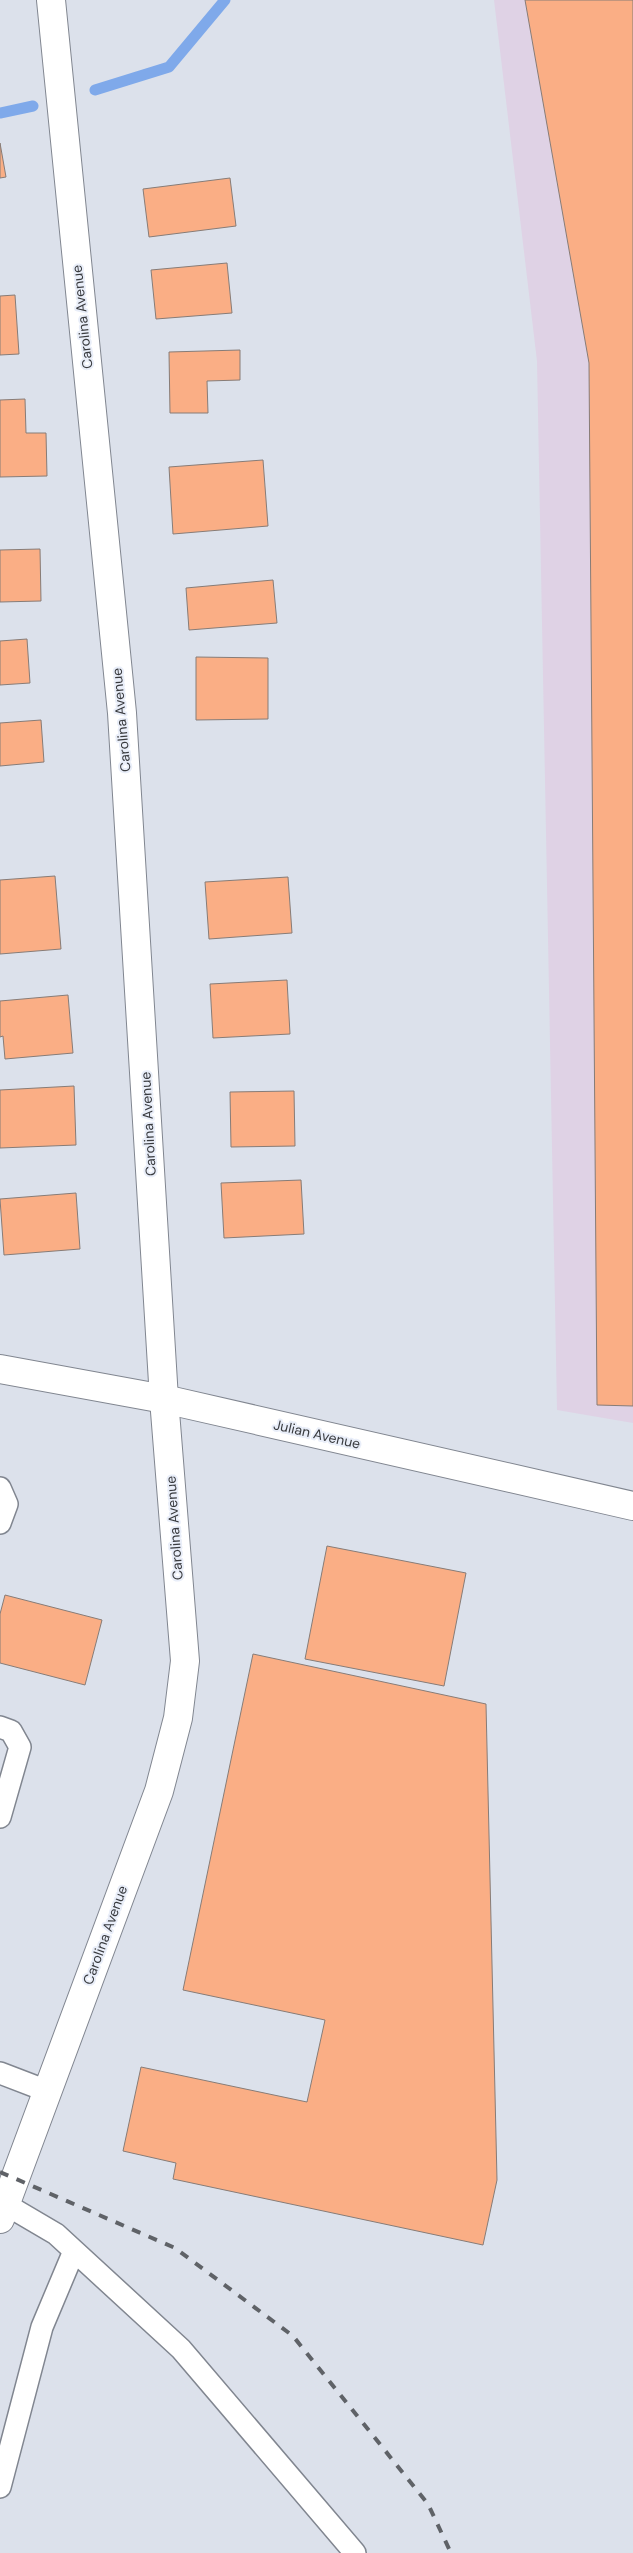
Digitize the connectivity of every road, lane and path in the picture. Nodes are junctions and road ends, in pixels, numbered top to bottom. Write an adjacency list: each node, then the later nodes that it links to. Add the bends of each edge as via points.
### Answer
1 (51, 0): 3 (street, Carolina Avenue, via 122,713)
2 (0, 1370): 3 (street, Julian Avenue)
3 (164, 1399): 5 (street, Julian Avenue); 10 (street, Carolina Avenue, via 184,1661 178,1718 159,1791)
4 (0, 1488): 6 (lane, via 7,1504)
5 (633, 1506)
6 (0, 1523)
7 (0, 1727): 8 (lane, via 12,1731 20,1748)
8 (0, 1817)
9 (0, 2074): 10 (lane)
10 (47, 2091): 11 (street, Carolina Avenue)
11 (3, 2212): 12 (lane, via 56,2234)
12 (74, 2252): 13 (lane, via 42,2327); 14 (lane, via 181,2349)
13 (0, 2487)
14 (355, 2553)

